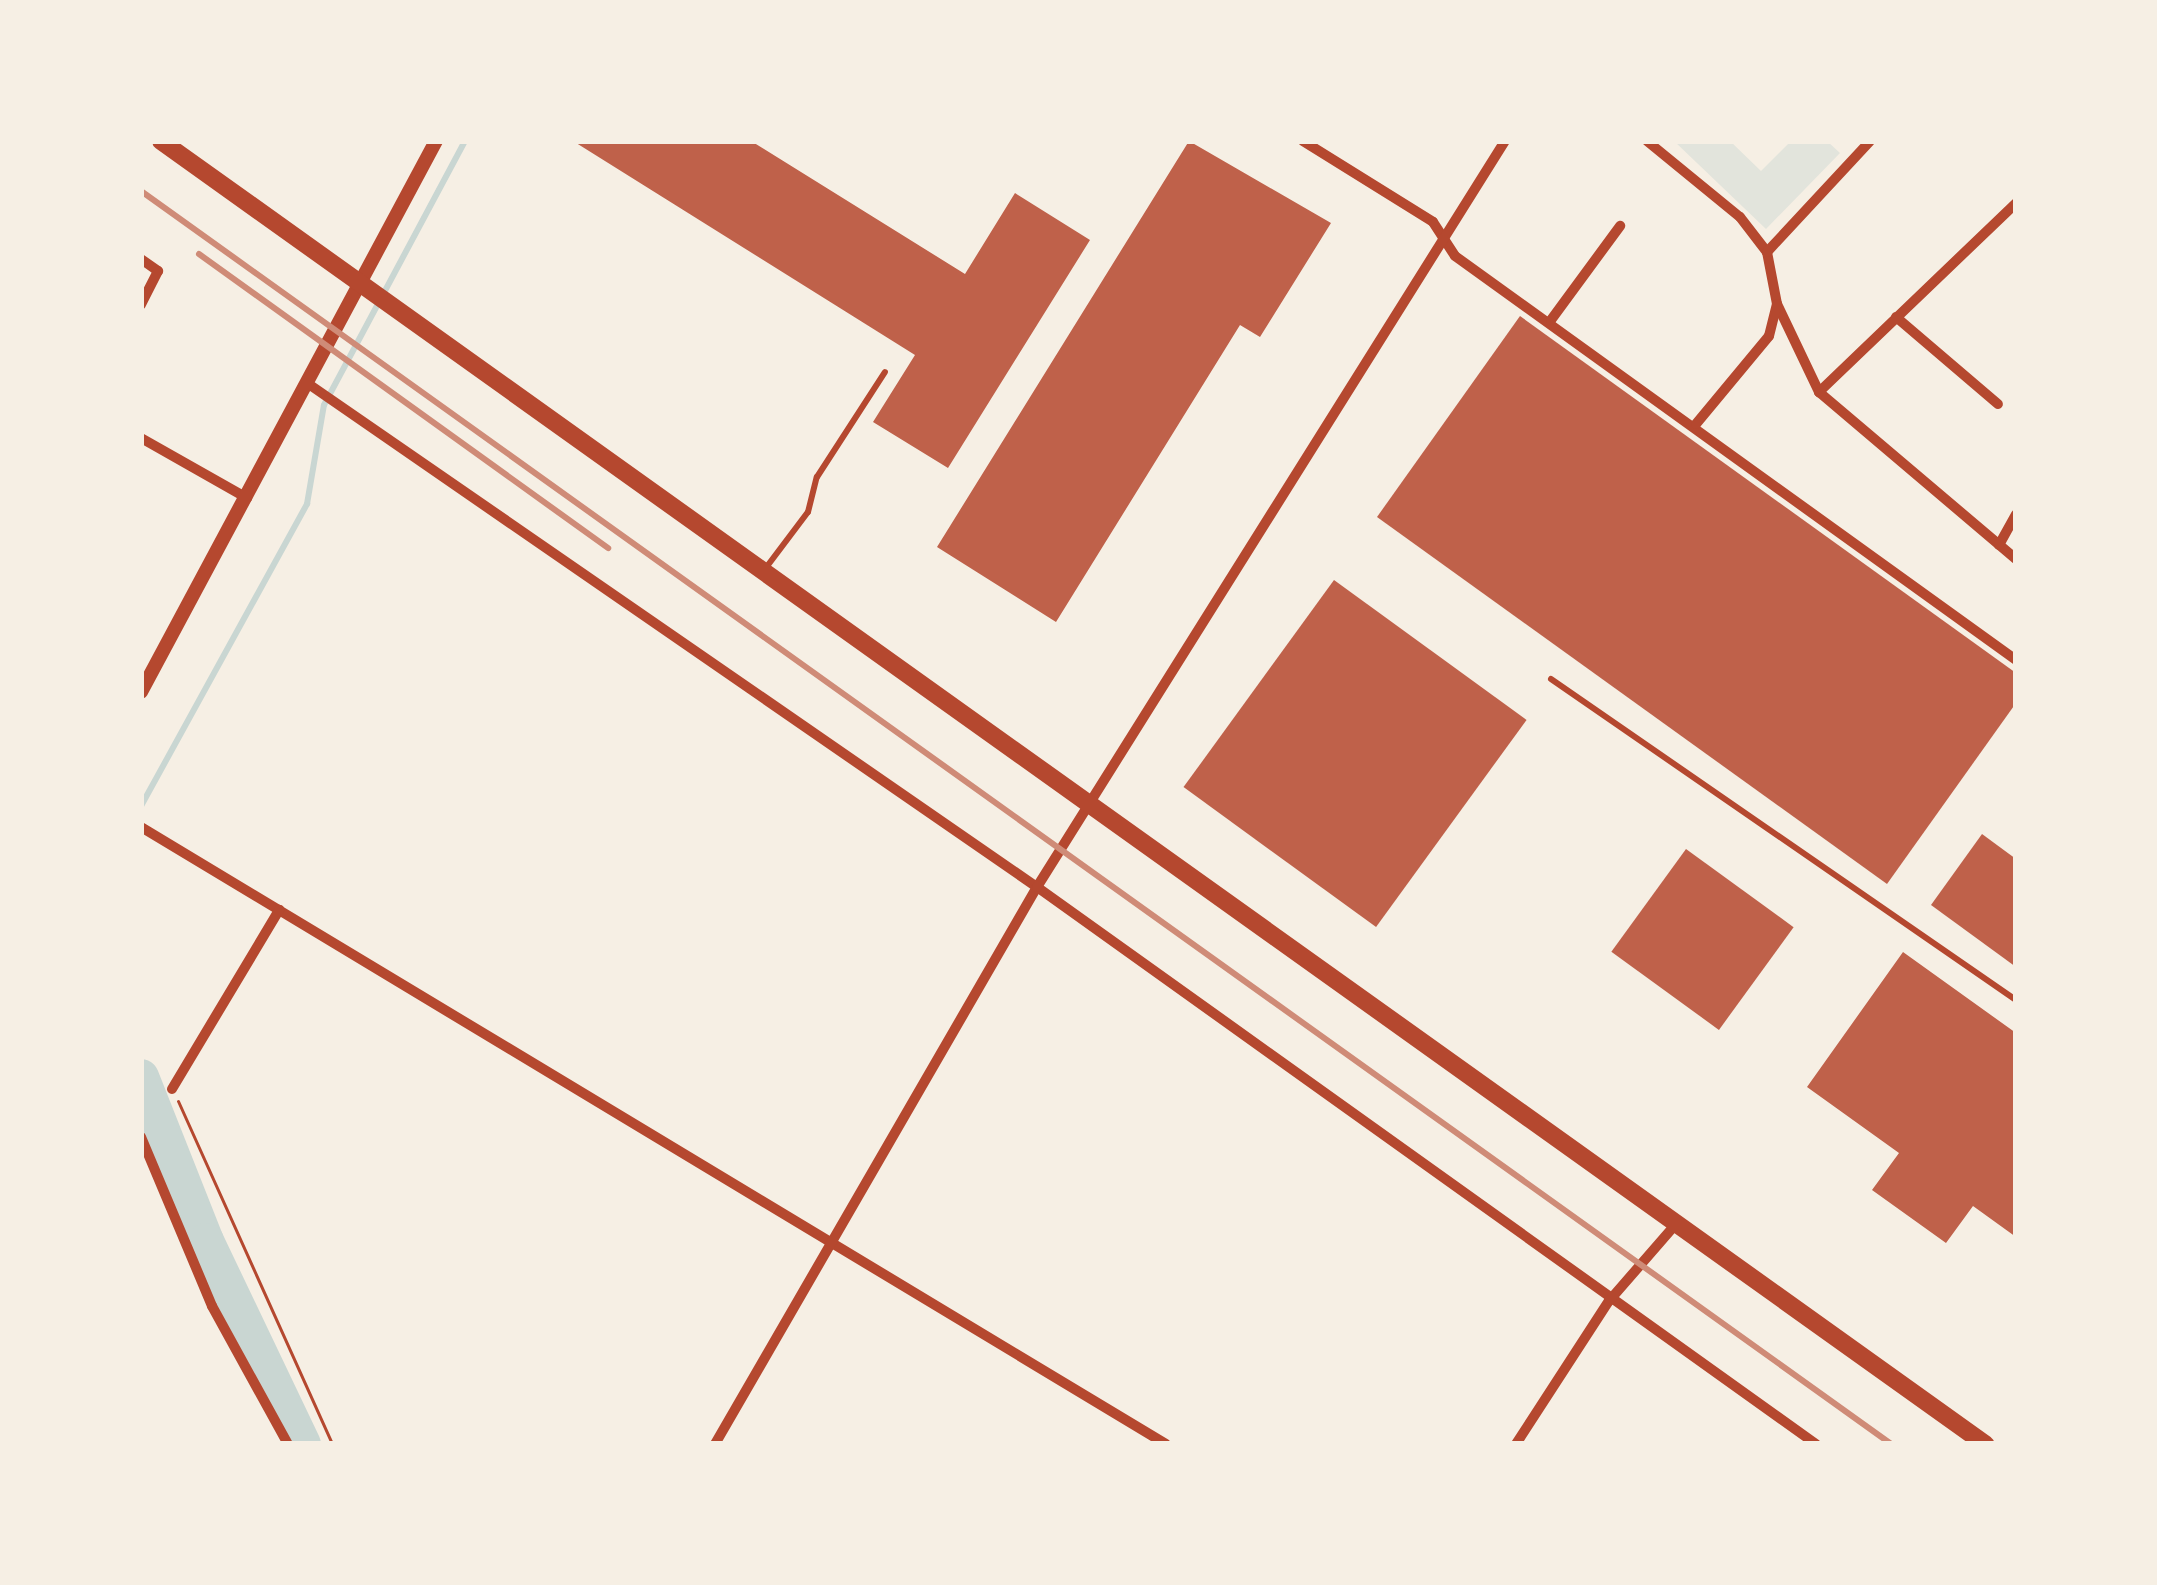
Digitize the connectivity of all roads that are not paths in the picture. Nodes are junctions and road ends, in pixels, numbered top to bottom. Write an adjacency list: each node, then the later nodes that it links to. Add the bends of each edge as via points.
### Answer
1 (161, 141): 12 (highway)
2 (436, 141): 12 (street)
3 (1303, 141): 9 (street)
4 (1647, 141): 10 (street, via 1740,217)
5 (1870, 141): 10 (street)
6 (1500, 143): 9 (street)
7 (2016, 203): 15 (street)
8 (1620, 226): 16 (street)
9 (1446, 237): 16 (street, via 1455,256); 31 (street)
10 (1767, 252): 13 (street)
11 (141, 259): 14 (street, via 158,272)
12 (360, 283): 18 (street); 27 (highway)
13 (1777, 304): 19 (street); 21 (street, via 1768,336)
14 (141, 305)
15 (1896, 317): 19 (street); 20 (street)
16 (1551, 320): 21 (street)
17 (884, 372): 27 (lane, via 817,476 808,512)
18 (310, 385): 23 (street); 33 (street)
19 (1819, 392): 25 (street)
20 (1998, 404)
21 (1696, 424): 28 (street)
22 (141, 438): 23 (street)
23 (248, 498): 30 (street)
24 (2016, 514): 25 (street)
25 (1999, 545): 26 (street)
26 (2016, 559)
27 (762, 572): 31 (highway)
28 (2016, 660)
29 (1551, 679): 35 (lane)
30 (141, 692)
31 (1092, 808): 33 (street); 38 (highway)
32 (141, 827): 34 (street)
33 (1037, 886): 39 (street); 40 (street)
34 (279, 910): 36 (street); 39 (street)
35 (2016, 1000)
36 (172, 1089)
37 (141, 1137): 41 (street, via 212,1306)
38 (1675, 1225): 40 (street); 46 (highway)
39 (832, 1243): 42 (street); 43 (street)
40 (1609, 1301): 44 (street); 45 (street)
41 (288, 1444)
42 (716, 1444)
43 (1166, 1444)
44 (1516, 1444)
45 (1816, 1444)
46 (1985, 1444)

